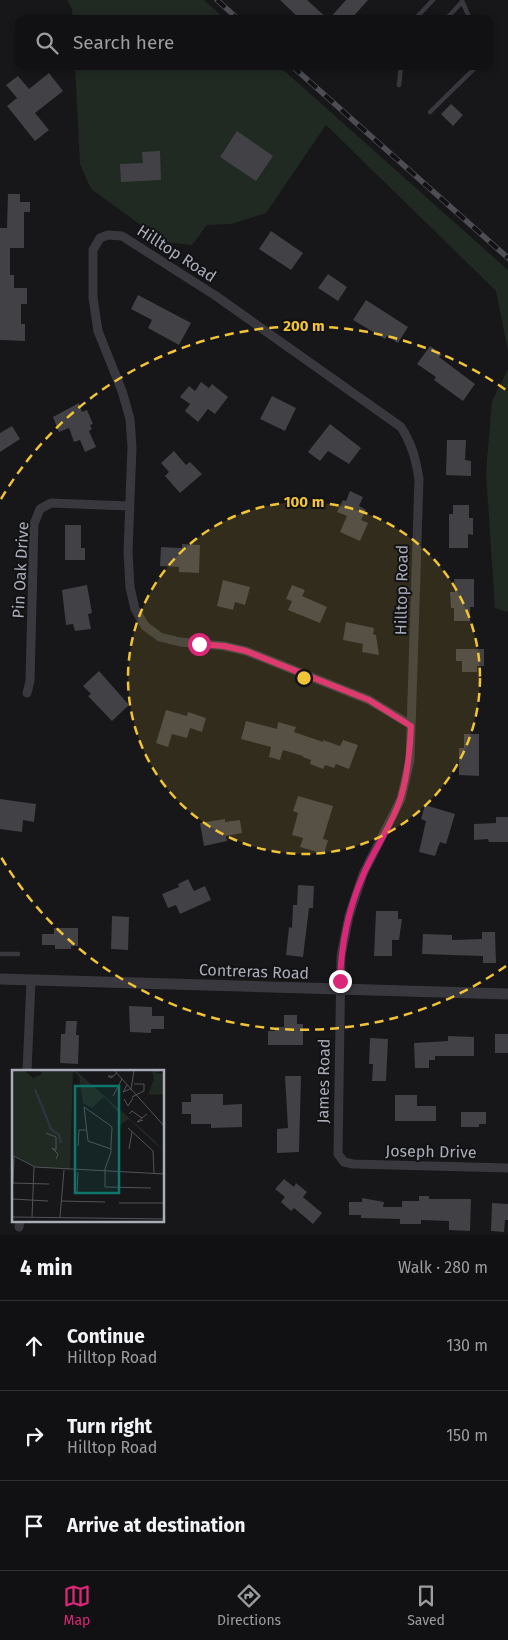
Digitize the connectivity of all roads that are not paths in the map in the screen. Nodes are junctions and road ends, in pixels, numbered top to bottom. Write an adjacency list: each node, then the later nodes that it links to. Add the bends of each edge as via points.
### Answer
1 (433, 0): 3 (lane)
2 (462, 1): 4 (lane); 5 (lane)
3 (419, 15)
4 (450, 15)
5 (468, 15)
6 (401, 70): 8 (lane)
7 (474, 70): 9 (lane)
8 (400, 85)
9 (430, 112)
10 (129, 506): 11 (street, Pin Oak Drive, via 51,503 40,509 34,524 30,682); 12 (street, Hilltop Road, via 130,587 135,609 145,626 160,636 180,642 246,651 369,700); 12 (street, Hilltop Road, via 130,419 98,331 93,298 93,250 100,238 108,234 122,236 216,296 400,427 409,439 419,480)
11 (27, 693)
12 (411, 726): 17 (street, Hilltop Road, via 410,760 401,799 363,874 349,916 341,956)
13 (0, 954): 14 (lane)
14 (18, 954)
15 (0, 979): 16 (street, Contreras Road)
16 (31, 981): 17 (street, Contreras Road); 19 (street)
17 (340, 990): 18 (street, Contreras Road); 20 (street, James Road, via 337,1146 344,1162)
18 (508, 994)
19 (27, 1070)
20 (353, 1164): 21 (street, Joseph Drive)
21 (508, 1168)

